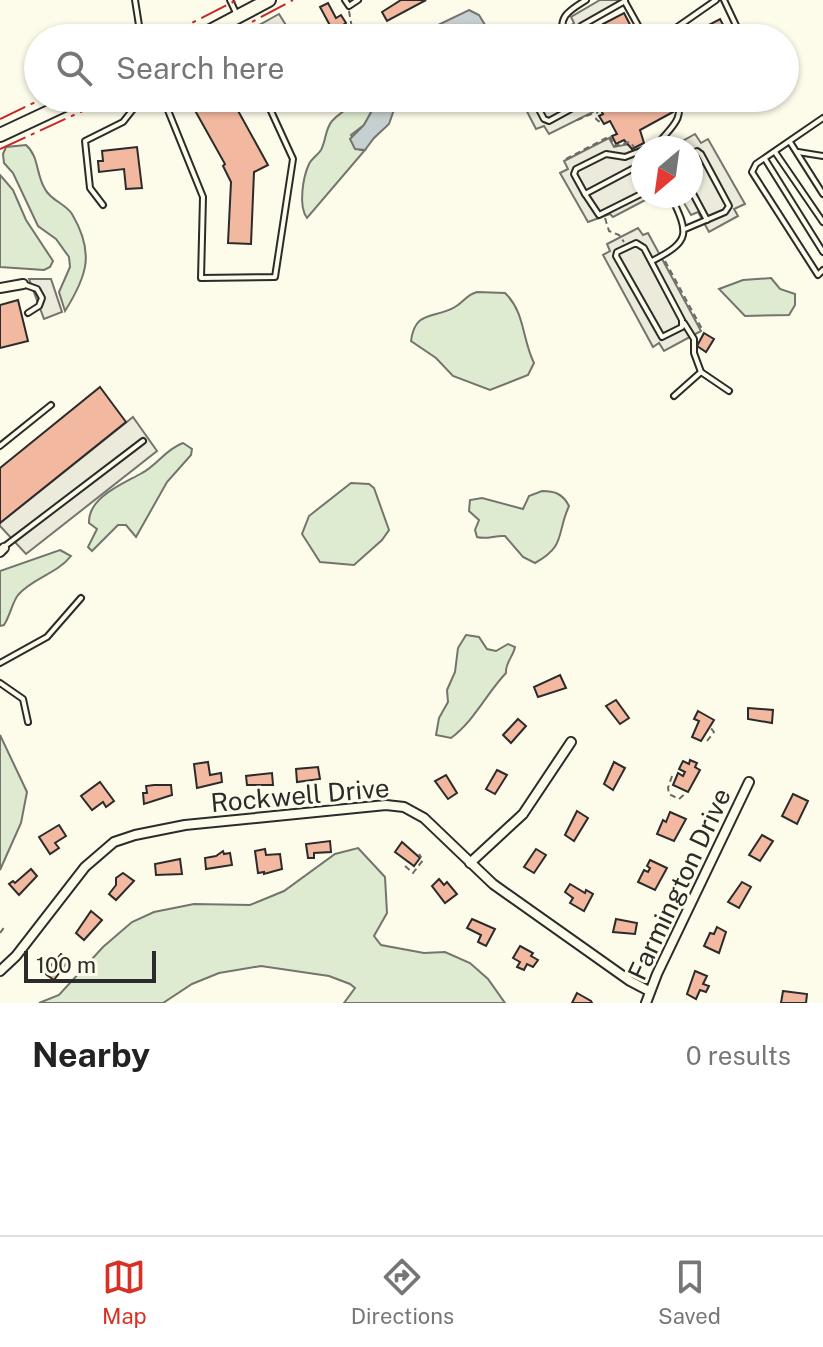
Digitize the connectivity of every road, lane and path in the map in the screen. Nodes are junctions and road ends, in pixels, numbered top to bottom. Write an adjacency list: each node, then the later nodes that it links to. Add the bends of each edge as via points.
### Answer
1 (135, 0): 12 (lane)
2 (230, 0): 11 (lane)
3 (269, 0): 11 (main road)
4 (345, 0): 10 (lane)
5 (358, 0): 10 (lane)
6 (585, 0): 15 (lane, via 566,13)
7 (716, 0): 18 (lane)
8 (724, 0): 19 (lane)
9 (625, 1): 16 (lane); 17 (lane)
10 (349, 6): 14 (path)
11 (238, 17): 13 (main road)
12 (139, 24)
13 (224, 24)
14 (352, 24)
15 (561, 24)
16 (585, 24)
17 (637, 24)
18 (682, 24)
19 (735, 24)
20 (49, 112): 31 (main road)
21 (131, 112): 46 (lane, via 123,122 85,141 90,188)
22 (169, 112): 23 (lane, via 203,197 201,278 275,277 293,159)
23 (271, 112)
24 (540, 112): 25 (lane, via 549,121)
25 (565, 112)
26 (680, 112): 32 (lane)
27 (595, 114): 29 (path); 30 (path)
28 (823, 118): 33 (lane)
29 (577, 120)
30 (601, 123)
31 (0, 135)
32 (664, 136)
33 (790, 141): 35 (lane); 36 (lane)
34 (631, 143): 40 (path, via 614,146 610,136)
35 (775, 152): 41 (lane); 51 (lane)
36 (797, 152): 38 (lane); 44 (lane)
37 (631, 155): 43 (lane, via 606,154 576,169)
38 (823, 156)
39 (703, 158): 50 (lane, via 729,206)
40 (566, 159)
41 (764, 159): 54 (lane); 57 (lane, via 752,172 818,275)
42 (631, 170): 43 (lane)
43 (585, 194): 49 (lane, via 597,214)
44 (823, 194)
45 (631, 199): 49 (lane)
46 (103, 205)
47 (676, 208): 52 (lane)
48 (701, 208): 50 (lane)
49 (604, 213): 53 (path, via 609,231)
50 (707, 220): 52 (lane)
51 (823, 222)
52 (685, 229): 55 (lane, via 677,247)
53 (627, 247): 55 (lane, via 641,245); 61 (lane, via 616,256 661,337 681,328)
54 (823, 252)
55 (651, 261): 61 (lane)
56 (665, 261): 62 (path)
57 (823, 270)
58 (23, 284): 59 (street); 60 (lane, via 37,289 42,298)
59 (0, 288)
60 (28, 313)
61 (682, 321): 63 (lane, via 694,339)
62 (702, 329)
63 (701, 372): 64 (lane); 65 (lane)
64 (729, 391)
65 (674, 396)
66 (51, 405): 68 (lane)
67 (143, 441): 69 (lane)
68 (0, 446)
69 (2, 550)
70 (81, 598): 71 (lane, via 47,637)
71 (0, 663)
72 (0, 683): 73 (lane, via 23,699)
73 (28, 722)
74 (710, 727): 75 (path, via 714,732)
75 (707, 741)
76 (571, 742): 81 (street, via 526,811)
77 (672, 776): 79 (path, via 669,794 679,799)
78 (749, 782): 86 (street, Farmington Drive)
79 (686, 793)
80 (419, 854): 82 (path, via 423,860 413,873)
81 (470, 863): 85 (street, Rockwell Drive, via 439,829 404,807 391,805 185,825 135,835 114,842 92,859); 86 (street, Rockwell Drive, via 502,891)
82 (405, 866)
83 (6, 925): 84 (path)
84 (0, 933)
85 (0, 971)
86 (649, 991): 87 (street, Farmington Drive)
87 (646, 1003)

